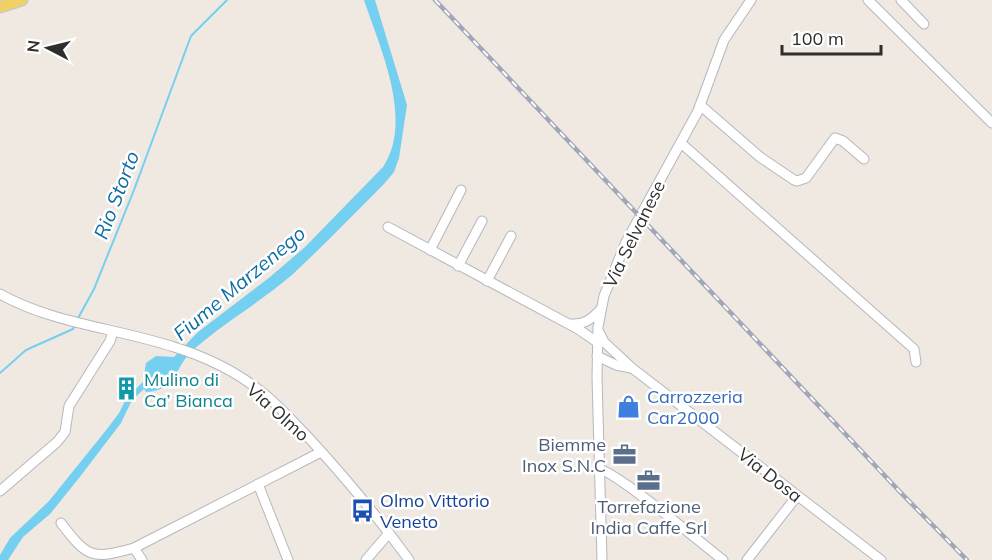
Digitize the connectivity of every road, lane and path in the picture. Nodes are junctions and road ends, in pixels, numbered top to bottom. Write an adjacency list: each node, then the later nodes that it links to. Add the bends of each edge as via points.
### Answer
1 (22, 0): 5 (main road)
2 (751, 0): 7 (street, Via Selvanese, via 724,40)
3 (868, 0): 8 (street)
4 (901, 0): 6 (street)
5 (0, 7)
6 (924, 24)
7 (700, 105): 9 (street, Via Selvanese); 10 (street, via 760,157 797,181 806,178 835,138)
8 (992, 123)
9 (681, 143): 19 (street, Via Selvanese, via 626,242); 26 (street, via 914,349)
10 (864, 159)
11 (461, 190): 15 (street)
12 (482, 221): 16 (street)
13 (388, 227): 15 (street)
14 (511, 236): 17 (street)
15 (430, 250): 16 (street)
16 (458, 266): 17 (street)
17 (487, 281): 20 (street)
18 (0, 294): 22 (street, Via Olmo, via 37,311)
19 (601, 309): 20 (street, via 582,324); 21 (street, Via Selvanese)
20 (568, 324): 23 (street)
21 (598, 327): 23 (street, Via Selvanese); 24 (street, Via Dosa, via 604,342)
22 (116, 333): 30 (street, Via Olmo, via 174,347 234,374 260,390); 33 (street, via 69,406 65,432)
23 (597, 342): 25 (street, Via Selvanese)
24 (619, 354): 25 (street); 28 (street, Via Dosa)
25 (597, 356): 27 (street); 29 (street, Via Selvanese)
26 (916, 362)
27 (616, 365): 28 (street); 29 (street)
28 (632, 368): 34 (street, Via Dosa)
29 (597, 377): 31 (street, Via Selvanese)
30 (321, 452): 32 (street); 36 (street, Via Olmo)
31 (598, 469): 42 (street, Via Selvanese); 43 (street, via 618,479)
32 (258, 484): 37 (street); 39 (street)
33 (0, 491)
34 (796, 496): 44 (street); 45 (street, Via Dosa)
35 (61, 523): 37 (street, via 96,559)
36 (389, 532): 40 (street); 41 (street, Via Olmo)
37 (134, 548): 38 (street)
38 (142, 560)
39 (288, 560)
40 (366, 560)
41 (409, 560)
42 (603, 560)
43 (723, 560)
44 (747, 560)
45 (882, 560)

